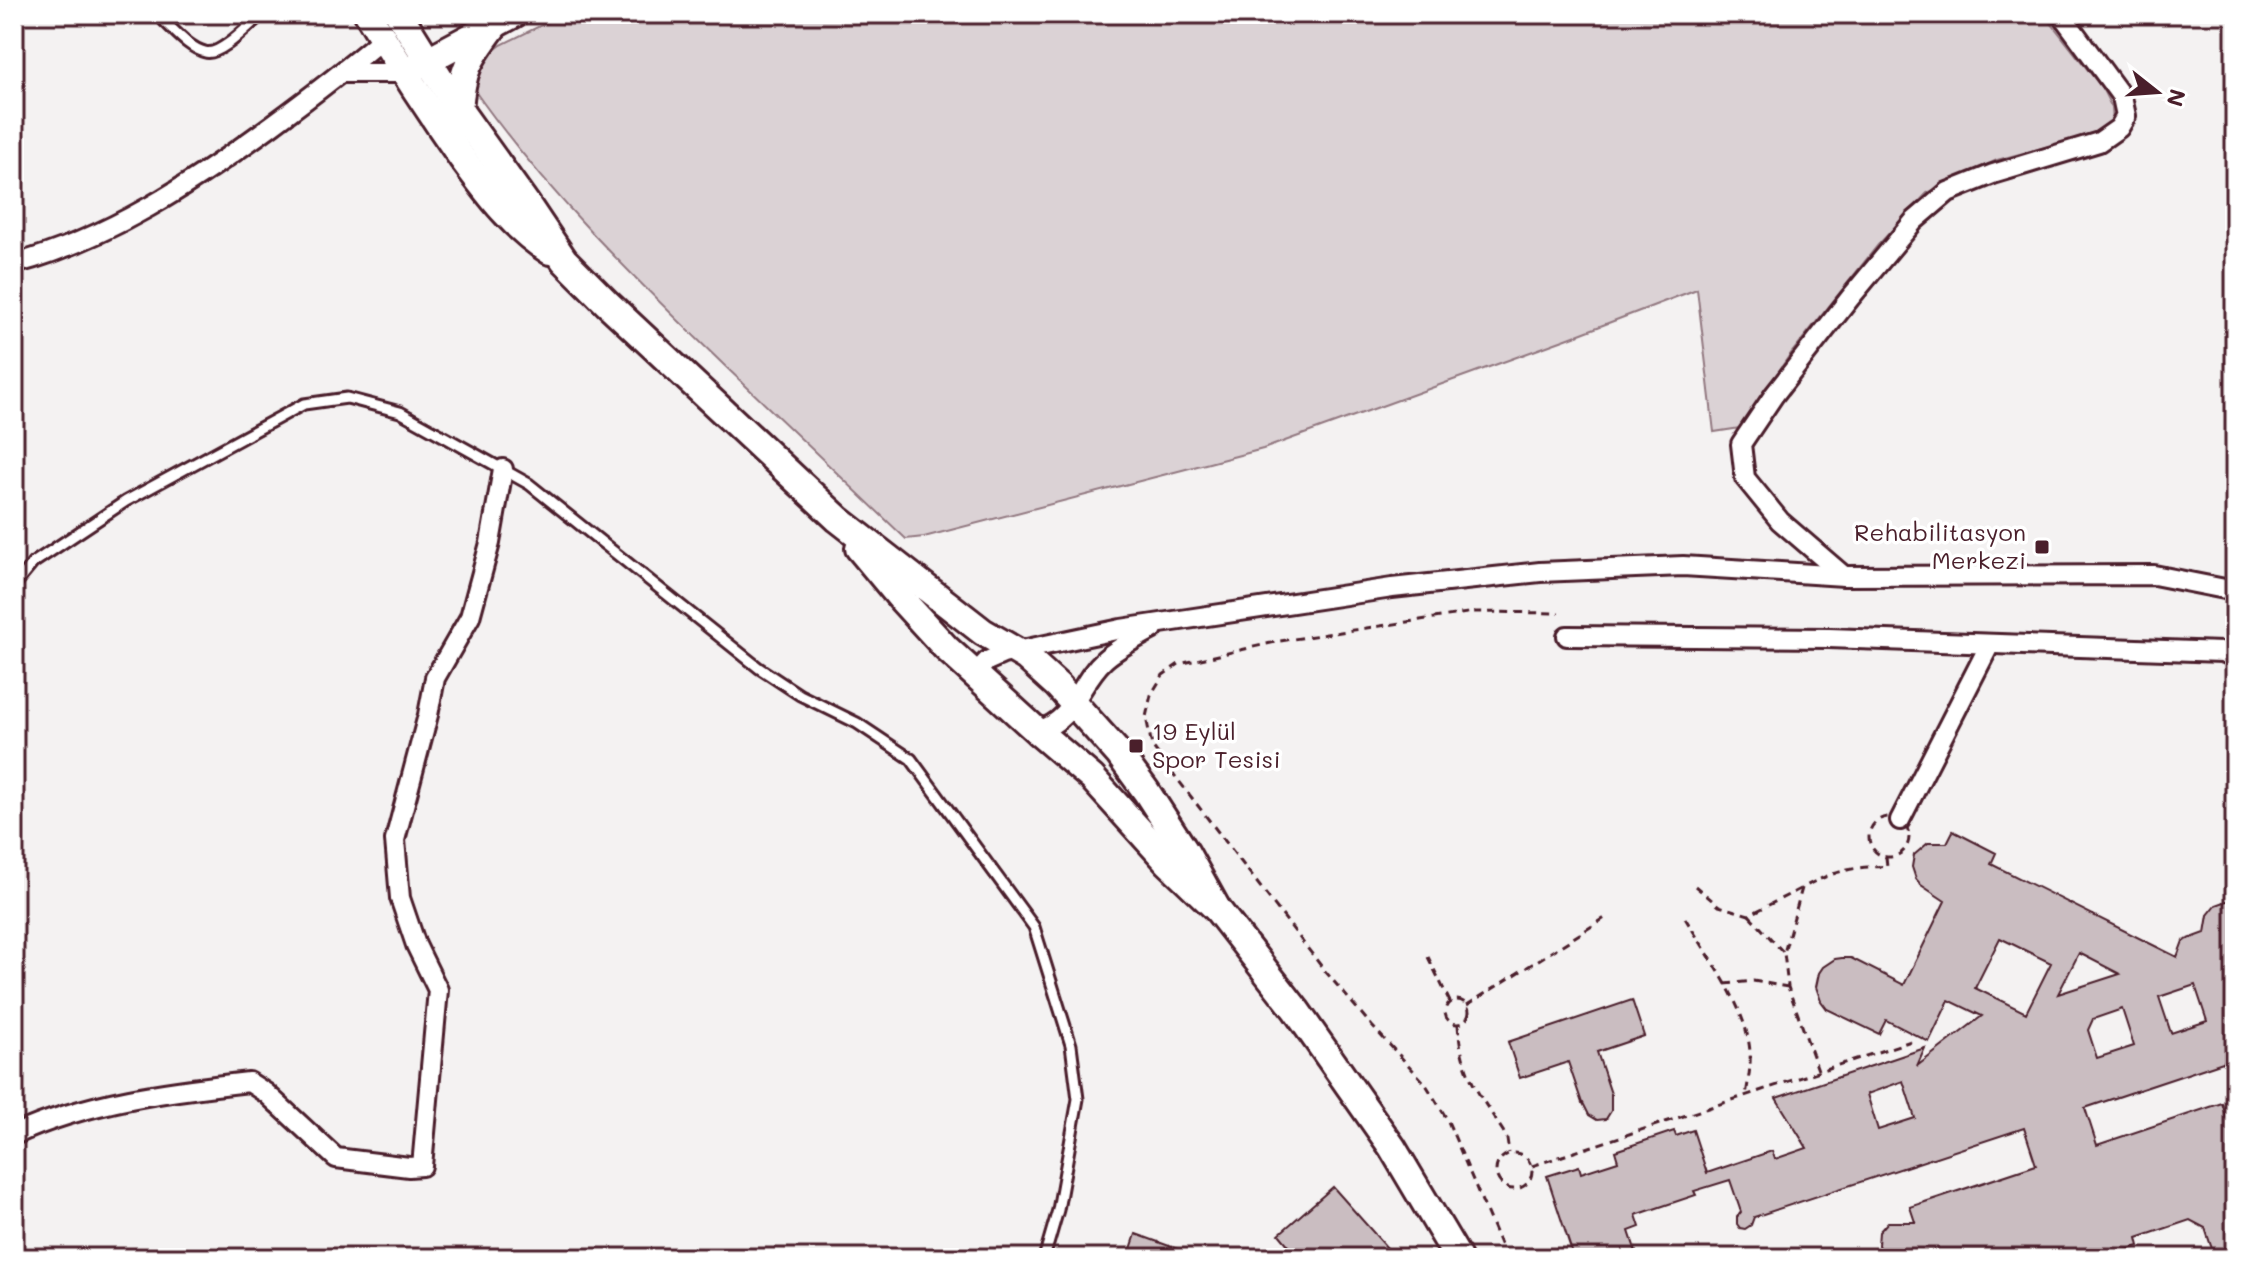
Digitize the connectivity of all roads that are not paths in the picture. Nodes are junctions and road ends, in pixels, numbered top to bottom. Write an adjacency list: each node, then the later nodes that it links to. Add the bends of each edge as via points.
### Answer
1 (262, 14): 6 (lane, via 213,53 190,44)
2 (368, 14): 7 (main road)
3 (2061, 14): 16 (street, via 2122,97 2126,116 2119,128 2099,142 1948,192 1914,221 1859,287 1741,444 1745,478 1780,521)
4 (410, 17): 7 (main road); 8 (main road)
5 (505, 18): 8 (main road); 11 (main road, via 472,54 461,83)
6 (164, 21)
7 (383, 38): 9 (street); 10 (main road)
8 (428, 58): 10 (main road); 11 (main road)
9 (343, 73): 10 (street); 13 (street, via 215,167 132,216)
10 (405, 73): 12 (main road, via 503,210 538,244)
11 (459, 110): 12 (main road)
12 (564, 260): 15 (main road)
13 (14, 264)
14 (503, 469): 17 (lane, via 400,412 347,398 304,404 126,501 33,563); 29 (street, via 470,617 435,678 395,840 400,898 438,990 422,1166 336,1158 249,1082 158,1092 46,1120); 30 (lane, via 529,484 759,668 911,759 1034,927 1071,1045 1078,1099)
15 (838, 519): 22 (main road, via 983,632); 24 (main road, via 903,601)
16 (1844, 576): 18 (street, via 2154,575); 19 (street, via 1683,566 1540,572 1392,588)
17 (14, 586)
18 (2235, 591)
19 (1163, 624): 22 (street); 25 (street, via 1104,660)
20 (1567, 636): 21 (street)
21 (1990, 644): 23 (street, via 2222,652); 27 (street)
22 (1016, 650): 24 (street, via 987,661); 25 (main road)
23 (2235, 657)
24 (974, 675): 26 (main road)
25 (1075, 703): 26 (street, via 1056,722); 28 (main road, via 1146,791)
26 (1037, 731): 28 (main road, via 1092,778)
27 (1900, 820)
28 (1217, 909): 31 (main road, via 1392,1147)
29 (14, 1135)
30 (1044, 1258)
31 (1458, 1258)

